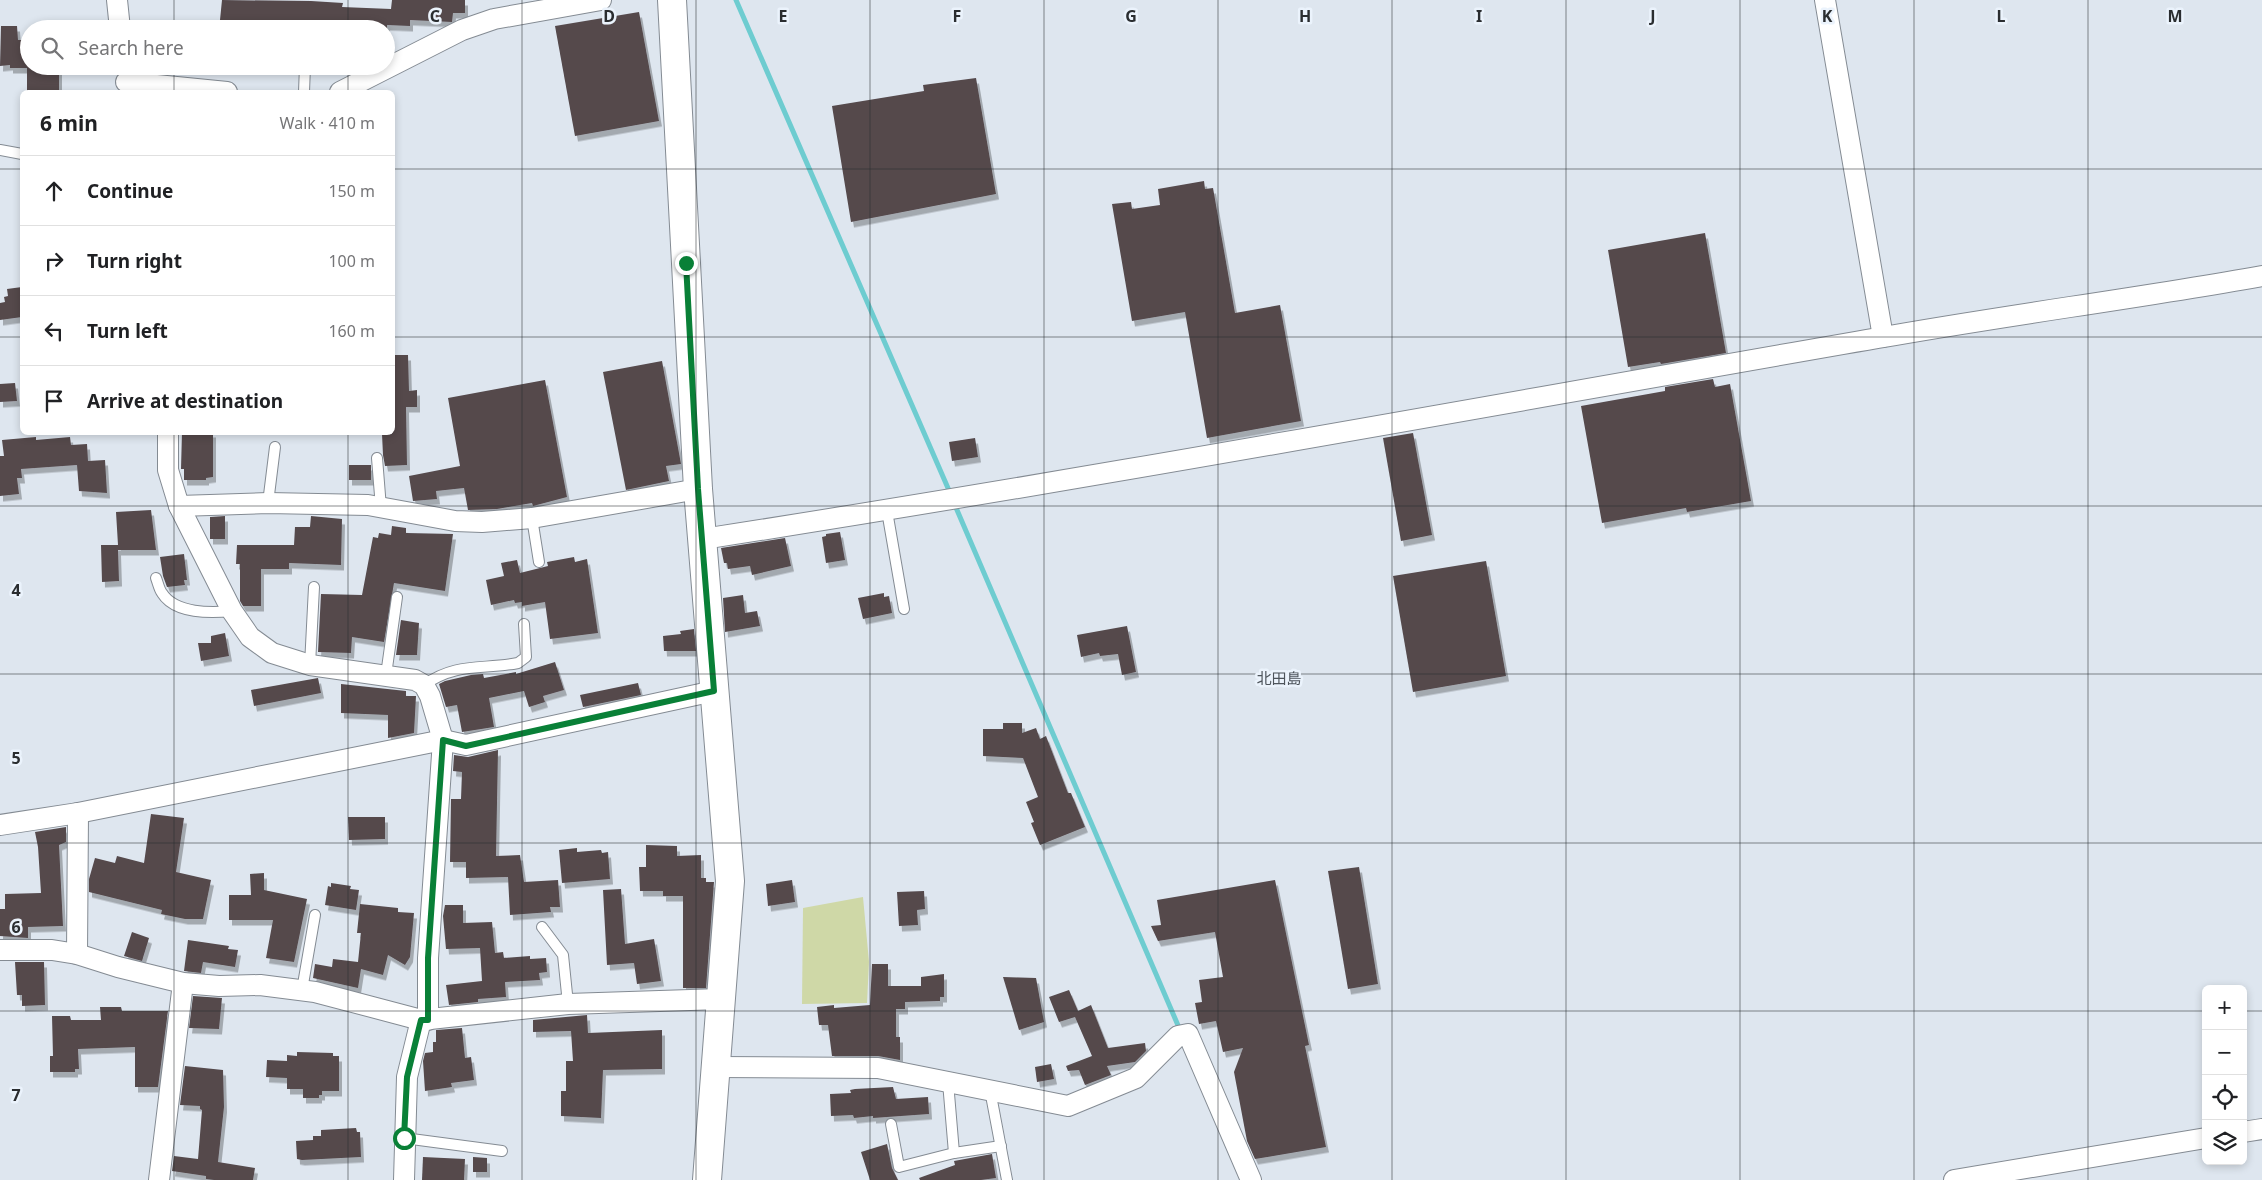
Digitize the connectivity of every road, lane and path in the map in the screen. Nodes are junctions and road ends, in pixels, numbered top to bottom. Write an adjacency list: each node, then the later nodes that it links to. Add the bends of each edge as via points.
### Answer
1 (117, 0): 5 (street)
2 (601, 0): 6 (street, via 494,19 470,27)
3 (672, 0): 20 (street)
4 (1825, 0): 16 (street)
5 (119, 20)
6 (395, 64)
7 (305, 75): 11 (lane)
8 (374, 75): 12 (street)
9 (126, 80): 10 (street)
10 (210, 90)
11 (304, 90)
12 (344, 90)
13 (0, 150): 14 (lane)
14 (20, 154)
15 (2262, 276): 16 (street)
16 (1883, 337): 24 (street)
17 (168, 435): 22 (street, via 168,470)
18 (275, 447): 21 (lane)
19 (377, 458): 23 (lane)
20 (698, 489): 25 (street); 26 (street)
21 (268, 503): 22 (street); 23 (street)
22 (179, 506): 32 (street)
23 (381, 508): 25 (street, via 454,521)
24 (887, 510): 26 (street); 31 (lane)
25 (532, 518): 27 (lane)
26 (703, 539): 37 (street)
27 (539, 562)
28 (156, 578): 32 (lane, via 162,594 176,604 196,610)
29 (314, 587): 34 (lane)
30 (397, 597): 35 (lane)
31 (904, 609)
32 (232, 611): 34 (street, via 250,637 272,654)
33 (524, 624): 36 (lane, via 526,657 518,663 456,669 439,674)
34 (310, 666): 35 (street)
35 (386, 676): 36 (street, via 415,680)
36 (424, 685): 38 (street)
37 (714, 691): 38 (street, via 466,746); 47 (street, via 730,881)
38 (443, 740): 39 (street); 49 (street)
39 (78, 813): 40 (street); 44 (street)
40 (0, 825)
41 (315, 915): 46 (lane)
42 (542, 927): 48 (lane, via 563,955)
43 (0, 950): 44 (street, via 52,950)
44 (77, 954): 45 (street)
45 (183, 983): 46 (street, via 260,985); 61 (street)
46 (302, 990): 49 (street)
47 (721, 1000): 48 (street); 50 (street)
48 (568, 1004): 49 (street)
49 (424, 1020): 56 (street, via 407,1077)
50 (716, 1067): 51 (street, via 878,1068); 63 (street)
51 (948, 1082): 52 (street); 60 (lane)
52 (990, 1090): 58 (lane); 65 (street, via 1068,1106 1136,1078 1178,1036 1188,1034)
53 (891, 1124): 60 (lane, via 899,1167)
54 (2262, 1129): 55 (street)
55 (2247, 1131)
56 (404, 1138): 59 (lane); 62 (street)
57 (2202, 1139): 66 (street)
58 (1001, 1146): 60 (lane); 64 (lane)
59 (502, 1151)
60 (954, 1153)
61 (159, 1180)
62 (404, 1180)
63 (707, 1180)
64 (1007, 1180)
65 (1252, 1180)
66 (1954, 1180)

